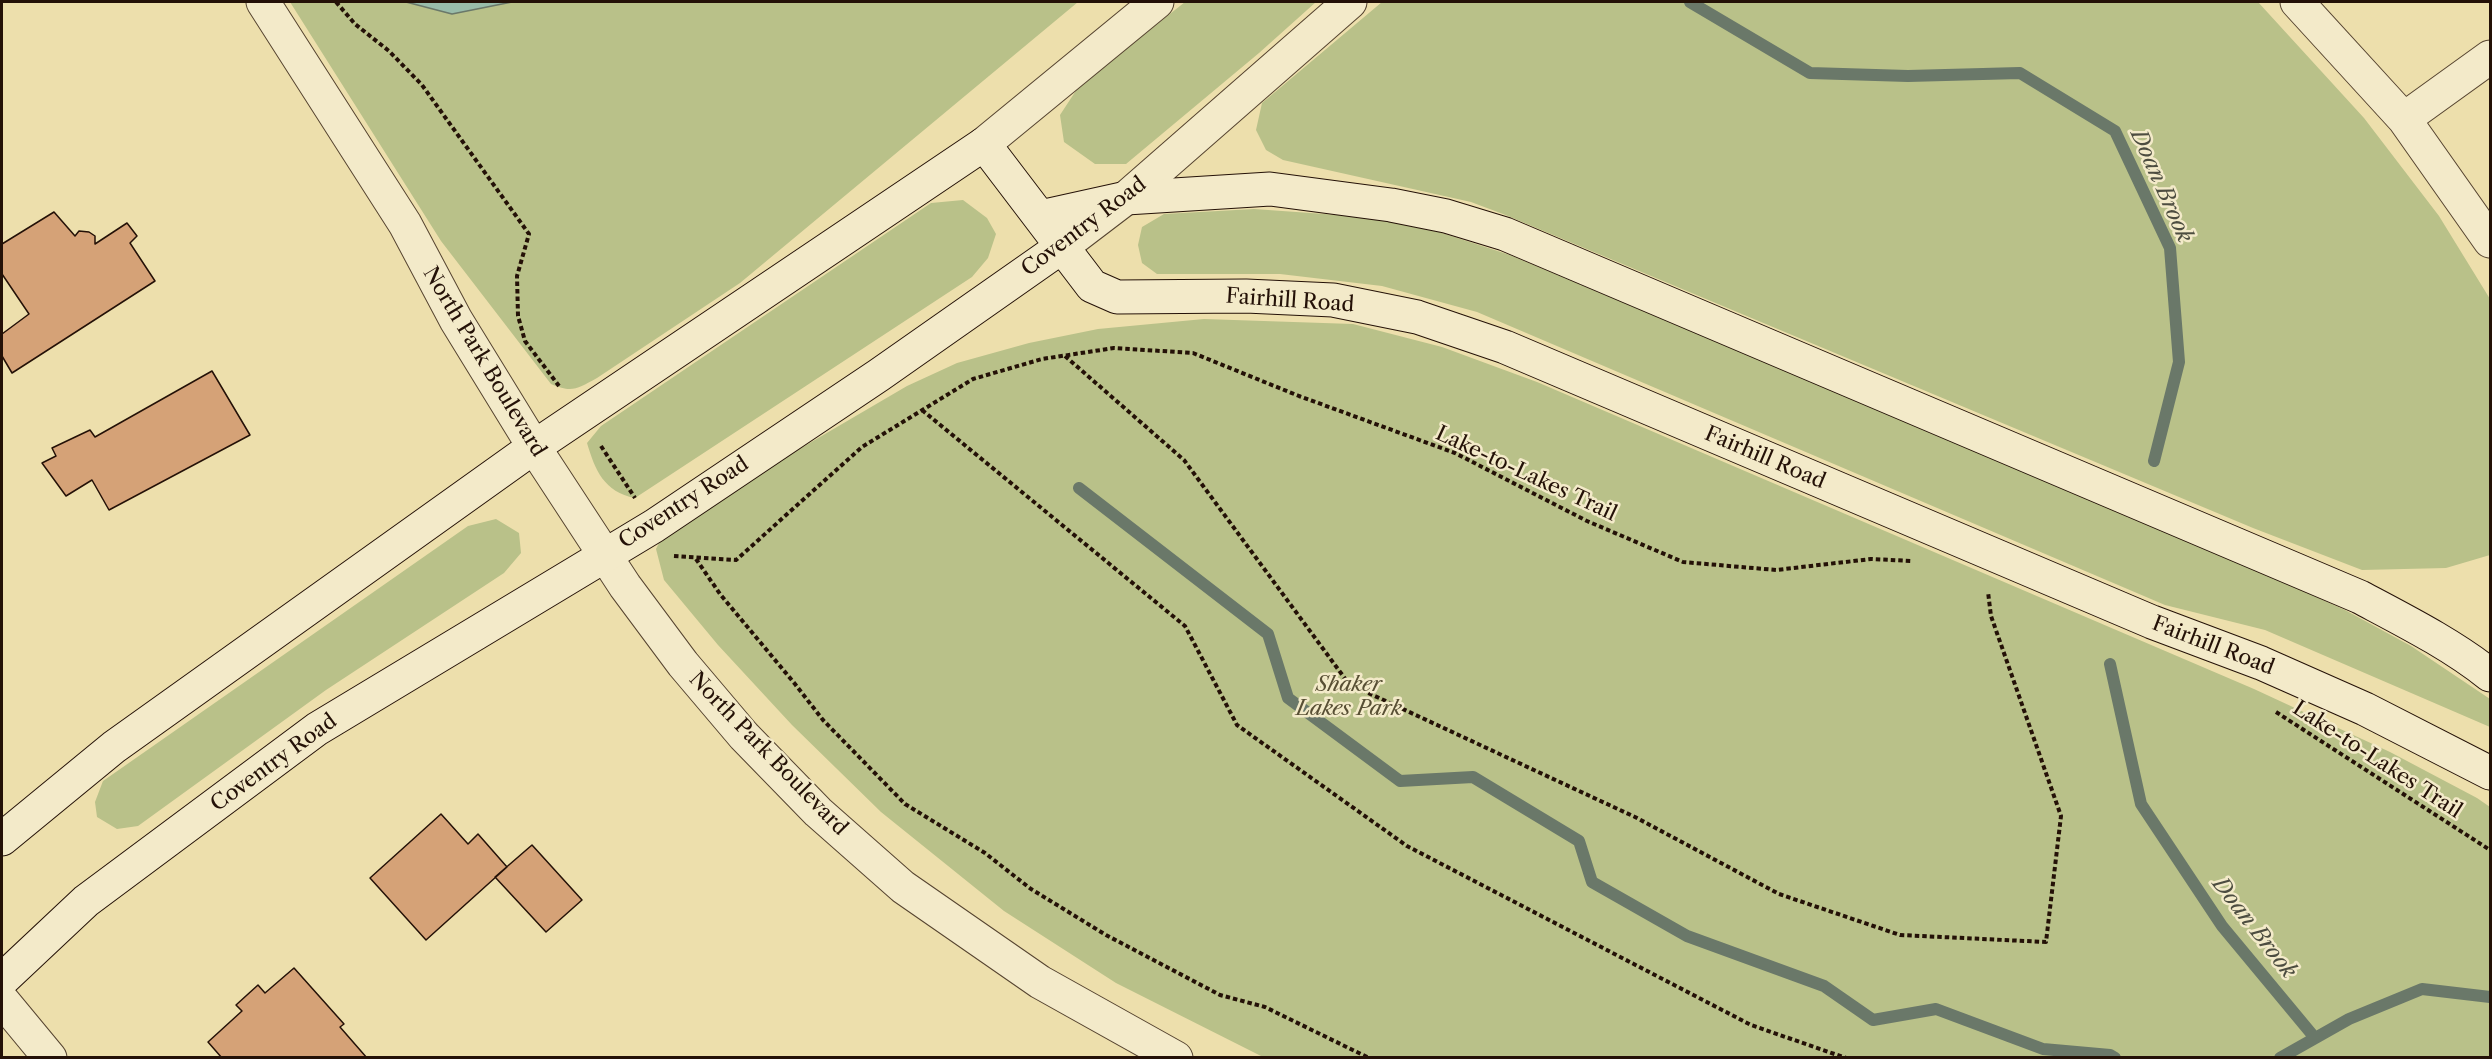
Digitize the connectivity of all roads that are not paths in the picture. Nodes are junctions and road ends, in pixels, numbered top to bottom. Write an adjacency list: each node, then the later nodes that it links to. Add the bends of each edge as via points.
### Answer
1 (263, 2): 12 (main road, North Park Boulevard, via 405,224 456,320)
2 (1157, 2): 7 (main road)
3 (1350, 2): 8 (main road, Coventry Road)
4 (2297, 2): 6 (main road)
5 (2490, 57): 6 (main road)
6 (2404, 119): 10 (main road)
7 (984, 144): 9 (main road, Fairhill Road); 12 (main road, via 573,405)
8 (1126, 198): 9 (main road); 11 (main road, Coventry Road); 14 (main road, via 1270,189 1391,205 1505,234 2360,597 2416,627)
9 (1040, 217): 11 (main road, Fairhill Road)
10 (2490, 241)
11 (1063, 246): 13 (main road, Coventry Road, via 879,375); 15 (main road, Fairhill Road, via 1092,286 1117,297 1333,300 1417,317 1505,347 2152,622 2261,663 2365,709)
12 (534, 447): 13 (main road, North Park Boulevard); 16 (main road, via 114,747)
13 (604, 554): 17 (main road, Coventry Road, via 317,729 86,901); 20 (main road, North Park Boulevard, via 682,664 744,736 818,812 903,887 1040,982)
14 (2490, 675)
15 (2490, 773)
16 (2, 839)
17 (2, 980)
18 (2, 999): 19 (main road)
19 (50, 1058)
20 (1176, 1058)

